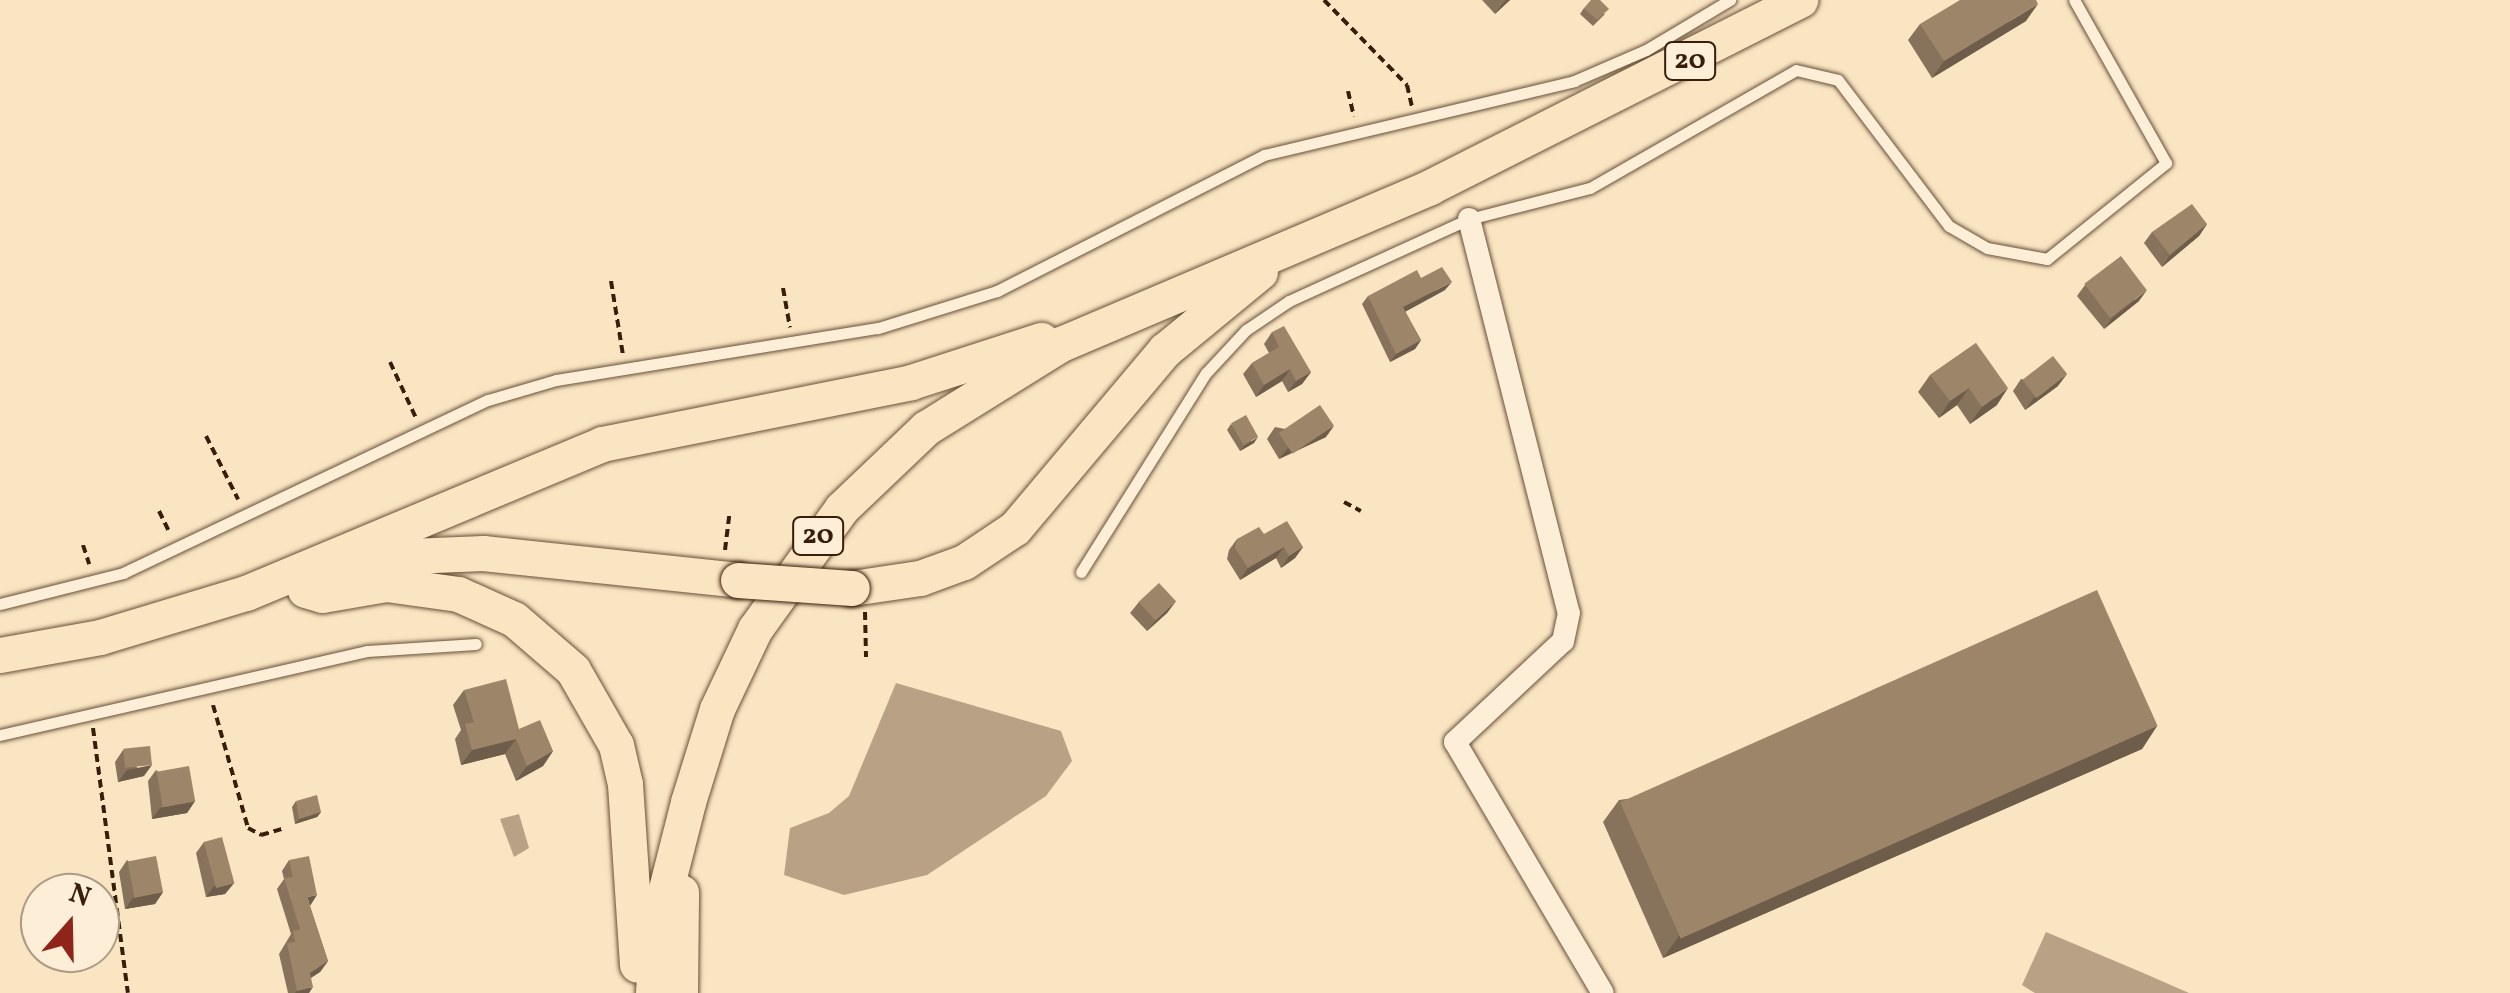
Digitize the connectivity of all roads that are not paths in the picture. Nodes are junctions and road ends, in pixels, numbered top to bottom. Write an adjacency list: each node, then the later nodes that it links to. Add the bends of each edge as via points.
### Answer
1 (1730, 0): 9 (lane, via 1646,50 1574,81 1356,128 1212,177 997,291 878,328 556,380 421,427 96,583)
2 (1802, 0): 5 (main road, 20, via 1577,118)
3 (2074, 0): 4 (lane, via 2166,163 2047,259 1987,248 1949,226 1838,80 1796,70 1590,188)
4 (1470, 219): 7 (lane, via 1289,301 1246,330 1206,373); 18 (street, via 1568,613 1563,641 1455,742)
5 (1270, 257): 6 (main road, 20); 8 (main road, bridge, via 1254,282 1165,350 1015,528 964,562 858,587 443,553 377,562)
6 (1062, 344): 11 (main road, via 1032,338 911,382 602,444 246,593 118,632); 14 (main road, 20, via 926,428 804,553 755,629 717,710)
7 (1082, 572)
8 (304, 590): 12 (main road, via 226,620); 15 (main road, via 322,595 386,584 458,594 514,619 574,670 616,745 626,784)
9 (0, 604)
10 (476, 644): 13 (lane, via 366,651)
11 (0, 655)
12 (0, 672)
13 (0, 735)
14 (684, 816): 16 (main road, 20, via 657,924); 17 (main road, 20)
15 (639, 993)
16 (653, 993)
17 (680, 993)
18 (1603, 993)

